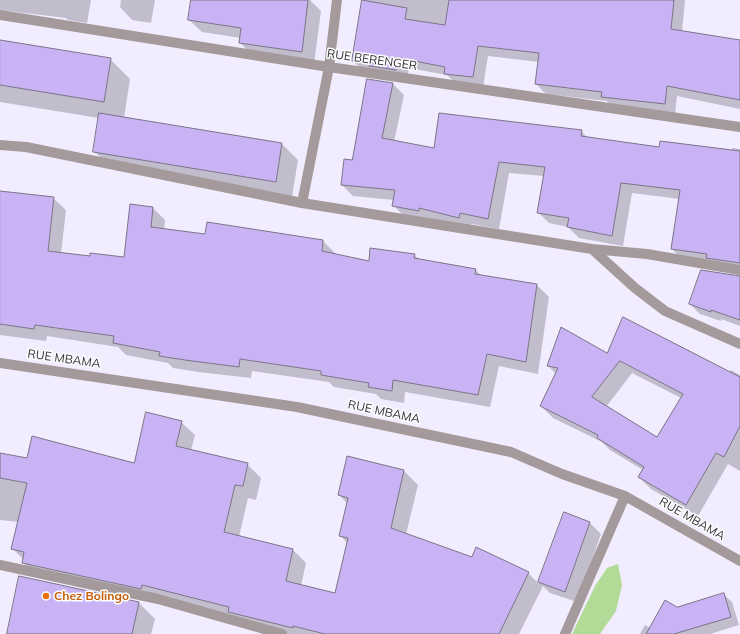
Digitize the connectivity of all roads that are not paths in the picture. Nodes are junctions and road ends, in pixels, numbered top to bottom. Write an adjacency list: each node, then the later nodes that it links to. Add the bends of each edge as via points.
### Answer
1 (337, 0): 3 (street)
2 (0, 15): 3 (street, RUE BERENGER)
3 (329, 67): 4 (street, RUE BERENGER); 6 (street)
4 (740, 127)
5 (0, 145): 6 (street, via 26,147)
6 (302, 203): 7 (street)
7 (592, 250): 8 (street, via 647,254); 9 (street, via 665,311)
8 (740, 270)
9 (740, 344)
10 (0, 363): 11 (street, RUE MBAMA, via 297,407 511,452 562,474)
11 (625, 496): 12 (street, RUE MBAMA); 15 (street)
12 (740, 561)
13 (0, 565): 14 (street, via 158,599)
14 (282, 634)
15 (565, 634)

